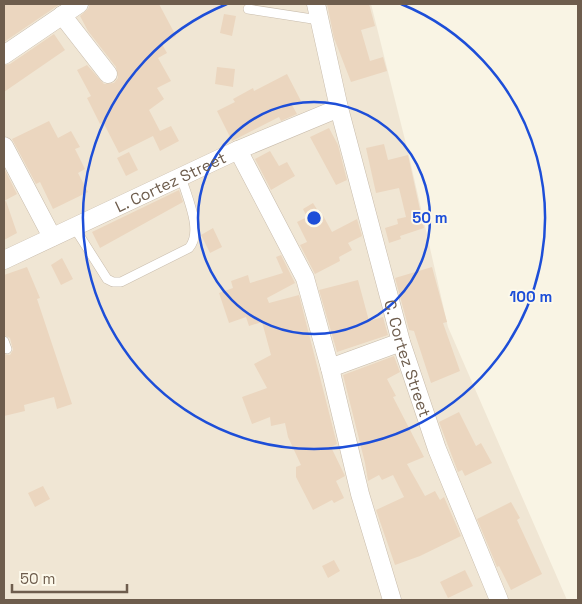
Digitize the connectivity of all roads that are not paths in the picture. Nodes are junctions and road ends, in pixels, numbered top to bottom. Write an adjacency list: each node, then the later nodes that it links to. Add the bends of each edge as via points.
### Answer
1 (79, 4): 4 (street)
2 (248, 9): 3 (lane)
3 (317, 12): 7 (street, C. Cortez Street)
4 (62, 15): 5 (street); 6 (street)
5 (4, 54)
6 (108, 74)
7 (339, 108): 9 (street, L. Cortez Street); 14 (street, C. Cortez Street)
8 (4, 146): 12 (street)
9 (238, 150): 10 (street, L. Cortez Street); 15 (street, via 305,278)
10 (181, 176): 11 (street, L. Cortez Street); 11 (lane, via 196,231 194,242 121,282 106,279)
11 (74, 227): 12 (street, L. Cortez Street)
12 (52, 238): 13 (street, L. Cortez Street)
13 (4, 260)
14 (401, 342): 15 (street); 17 (street, C. Cortez Street, via 437,449)
15 (330, 368): 16 (street, via 360,494)
16 (392, 600)
17 (499, 600)

